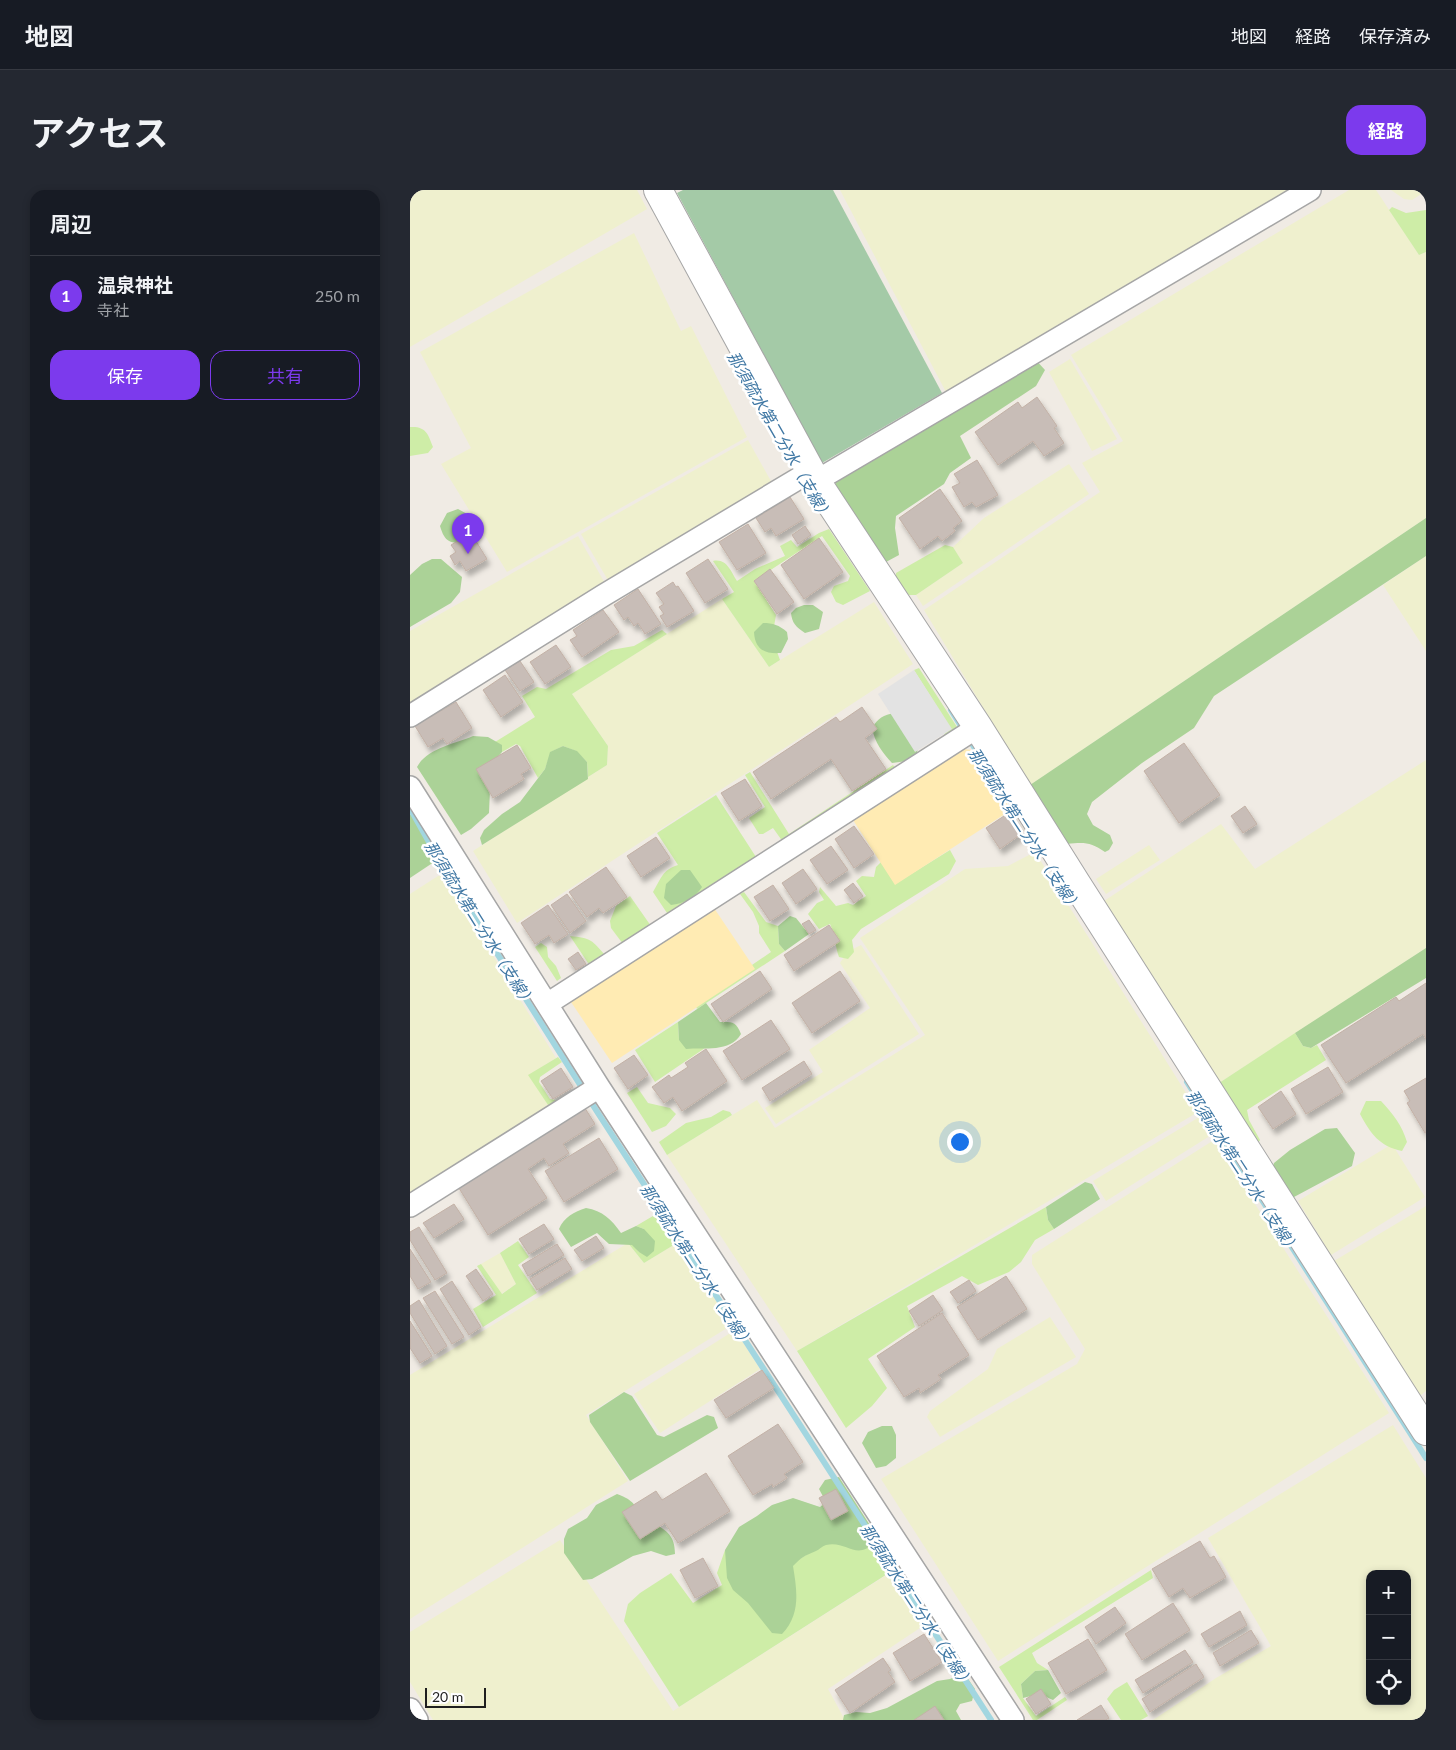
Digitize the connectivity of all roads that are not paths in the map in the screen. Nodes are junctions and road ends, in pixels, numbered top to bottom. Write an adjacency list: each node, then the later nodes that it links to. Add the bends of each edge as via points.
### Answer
1 (658, 190): 3 (street)
2 (1310, 190): 3 (street)
3 (814, 476): 4 (street, via 604,595); 5 (street)
4 (410, 716)
5 (978, 727): 7 (street); 10 (street)
6 (410, 787): 7 (street)
7 (547, 1004): 8 (street)
8 (599, 1087): 9 (street); 13 (street)
9 (410, 1206)
10 (1421, 1414)
11 (410, 1709): 12 (street)
12 (417, 1720)
13 (1014, 1720)

